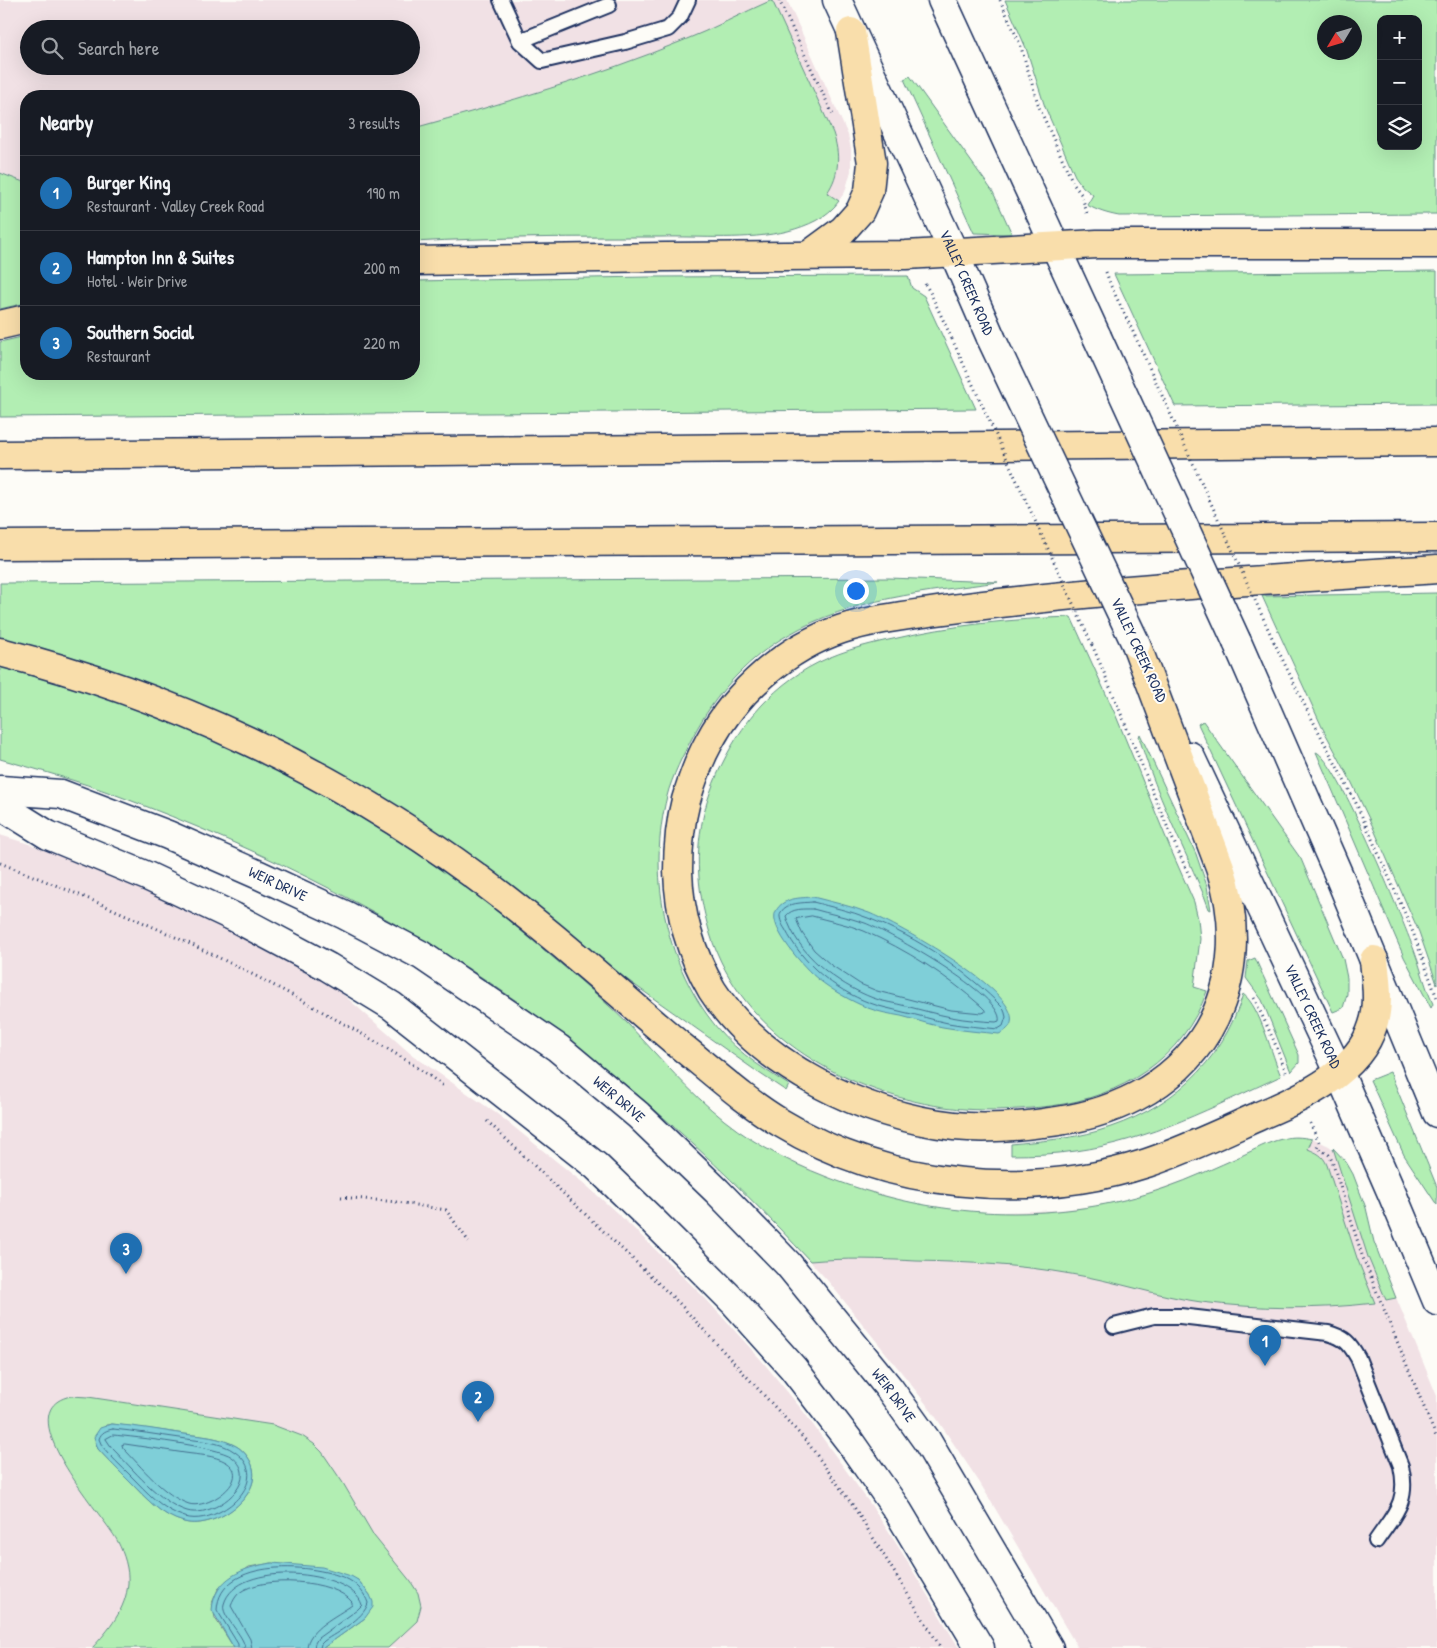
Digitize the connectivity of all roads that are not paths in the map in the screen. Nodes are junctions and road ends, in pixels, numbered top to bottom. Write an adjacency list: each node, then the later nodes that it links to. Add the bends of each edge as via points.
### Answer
1 (501, 0): 7 (lane)
2 (688, 0): 7 (lane, via 680,17 668,29 625,42 542,61)
3 (837, 0): 6 (street, VALLEY CREEK ROAD)
4 (942, 0): 9 (street)
5 (609, 5): 7 (lane)
6 (851, 32): 10 (street, VALLEY CREEK ROAD); 11 (highway, via 872,163 870,191 860,211 843,230)
7 (520, 41)
8 (1437, 244): 9 (highway, via 1097,244)
9 (1055, 248): 10 (highway); 24 (street, bridge, via 1237,642)
10 (954, 253): 11 (highway); 20 (street, VALLEY CREEK ROAD, bridge)
11 (809, 255): 12 (highway)
12 (420, 261)
13 (20, 320): 14 (highway)
14 (0, 325)
15 (1437, 442): 16 (highway)
16 (0, 455)
17 (1437, 537): 18 (highway)
18 (0, 545)
19 (1437, 569): 20 (highway, via 1059,596 910,615 843,628 792,654 758,680 726,716 708,743 688,794 680,830 679,887 684,918 697,959 714,993 746,1031 778,1057 820,1083 868,1106 956,1126 1023,1126 1095,1114 1132,1100 1183,1063 1213,1021 1227,985 1232,943 1229,900)
20 (1136, 644): 25 (street, VALLEY CREEK ROAD)
21 (0, 652): 25 (highway, via 38,662 214,725 359,800 434,846 501,895 744,1097 804,1136 871,1164 964,1182 1000,1184 1075,1179 1122,1170 1168,1156 1298,1099)
22 (0, 790): 31 (street, WEIR DRIVE, via 61,794 260,875 421,956 558,1048 638,1115 788,1264 889,1388 927,1441)
23 (0, 805): 30 (street, via 48,835 182,892 336,972 392,1006 596,1166 733,1301 793,1368 898,1511)
24 (1374, 960): 25 (highway, via 1377,999 1374,1024 1361,1048); 26 (street)
25 (1339, 1072): 27 (street, VALLEY CREEK ROAD)
26 (1437, 1113)
27 (1437, 1301)
28 (1114, 1326): 29 (lane, via 1154,1316 1180,1316 1328,1333 1345,1339 1358,1358 1404,1479 1403,1499)
29 (1376, 1541)
30 (980, 1648)
31 (1049, 1648)

